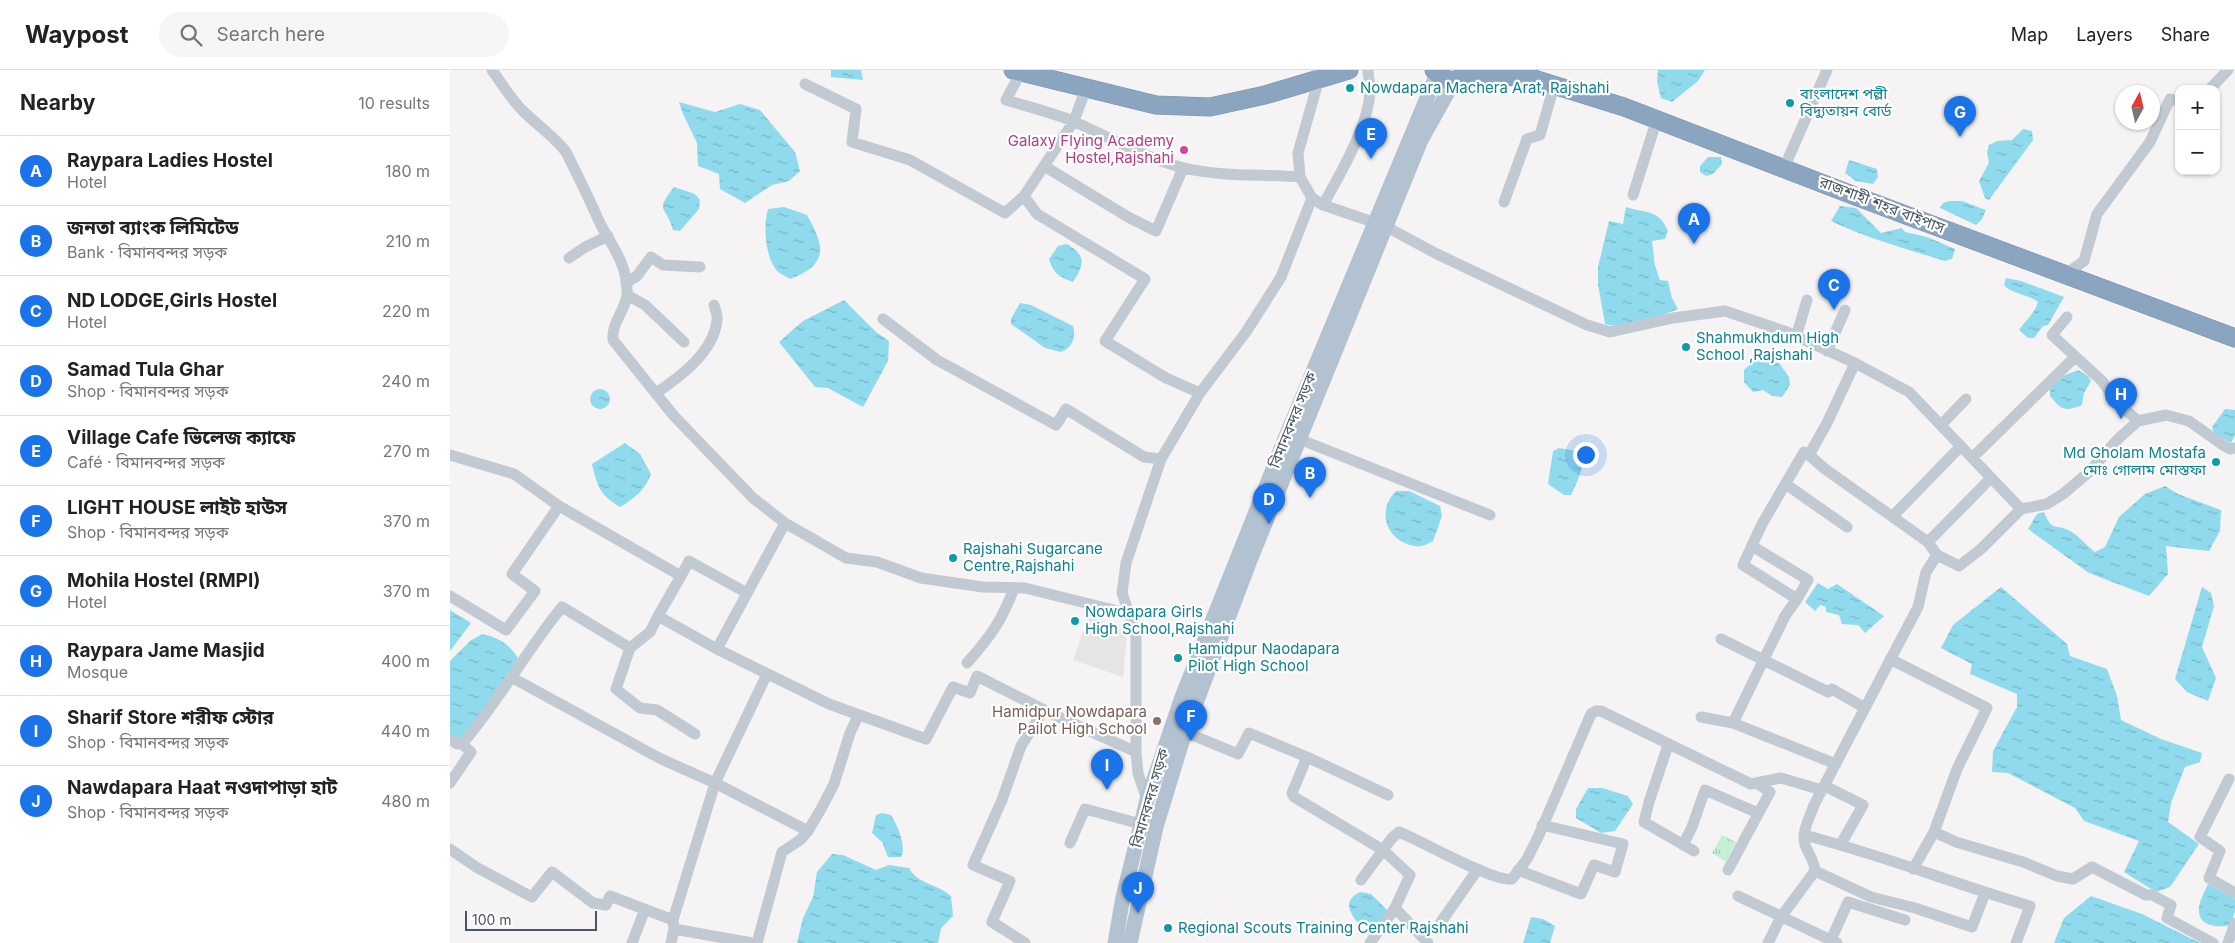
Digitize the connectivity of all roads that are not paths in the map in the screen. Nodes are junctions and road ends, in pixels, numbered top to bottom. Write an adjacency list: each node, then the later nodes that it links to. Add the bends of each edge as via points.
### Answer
1 (492, 70): 29 (street, via 521,109 566,152)
2 (1349, 70): 9 (highway)
3 (1368, 70): 27 (street, via 1367,112)
4 (1505, 70): 11 (highway)
5 (1827, 70): 21 (street)
6 (2228, 70): 13 (street)
7 (1017, 71): 15 (highway); 18 (street, via 1006,100)
8 (1435, 72): 10 (highway, via 1444,80); 28 (main road, বিমানবন্দর সড়ক)
9 (1318, 74): 15 (highway, via 1265,95 1210,106 1156,105); 22 (street, via 1298,153)
10 (1461, 76): 11 (highway); 28 (main road, বিমানবন্দর সড়ক, via 1421,140)
11 (1526, 78): 14 (highway, রাজশাহী শহর বাইপাস)
12 (805, 84): 24 (street, via 856,109 852,142 910,160 1005,213)
13 (2214, 85)
14 (1554, 86): 17 (highway, রাজশাহী শহর বাইপাস); 26 (street, via 1540,135 1527,139)
15 (1086, 88): 18 (street)
16 (2175, 100): 32 (street, via 2170,99 2150,142 2097,214 2084,261)
17 (1657, 119): 21 (highway, রাজশাহী শহর বাইপাস); 23 (street)
18 (1074, 122): 19 (street); 20 (street)
19 (1044, 166): 20 (street, via 1156,231); 24 (street)
20 (1183, 168): 22 (street, via 1234,176)
21 (1784, 168): 32 (highway, রাজশাহী শহর বাইপাস)
22 (1300, 177): 25 (street)
23 (1633, 195)
24 (1024, 196): 47 (street, via 1038,214 1145,278 1105,340 1166,378)
25 (1312, 198): 27 (street); 47 (street, via 1281,278)
26 (1504, 202)
27 (1324, 205): 28 (street)
28 (1379, 224): 40 (street, via 1587,325 1610,332 1726,310); 51 (main road, বিমানবন্দর সড়ক); 103 (main road, বিমানবন্দর সড়ক, via 1182,697)
29 (608, 236): 30 (street); 33 (street, via 617,250)
30 (569, 258)
31 (700, 268): 33 (street, via 664,265 651,257 637,276)
32 (2064, 274): 41 (highway, রাজশাহী শহর বাইপাস)
33 (626, 283): 34 (street)
34 (627, 295): 42 (street, via 645,306); 46 (street, via 614,326 613,340)
35 (1807, 300): 40 (street)
36 (714, 305): 46 (street, via 718,319 709,344 682,376)
37 (1845, 310): 43 (street)
38 (2067, 317): 44 (street, via 2052,334)
39 (883, 318): 57 (street, via 937,360 1056,425 1066,409 1144,457)
40 (1796, 337): 43 (street)
41 (2235, 338)
42 (684, 342)
43 (1826, 351): 45 (street)
44 (2075, 357): 49 (street); 56 (street)
45 (1855, 363): 50 (street, via 1909,392); 55 (street)
46 (656, 393): 64 (street, via 674,416 754,498)
47 (1200, 393): 57 (street)
48 (1966, 399): 50 (street)
49 (2138, 421): 53 (street, via 2166,415 2189,421 2230,449); 61 (street, via 2063,494 2047,504)
50 (1941, 425): 52 (street)
51 (1299, 439): 62 (street); 89 (main road, বিমানবন্দর সড়ক)
52 (1961, 446): 56 (street); 63 (street)
53 (2235, 448)
54 (450, 455): 60 (street, via 514,474)
55 (1809, 455): 59 (street, via 1804,452); 63 (street)
56 (1972, 458): 58 (street)
57 (1161, 459): 74 (street, via 1126,563 1122,593)
58 (1990, 478): 61 (street); 66 (street)
59 (1786, 485): 65 (street); 67 (street)
60 (559, 506): 69 (street); 72 (street, via 512,574 534,591 506,630)
61 (2021, 509): 68 (street, via 1982,549 1959,566)
62 (1490, 515)
63 (1893, 516): 66 (street)
64 (785, 523): 70 (street, via 846,558 877,562 922,578 983,588); 71 (street)
65 (1847, 527)
66 (1928, 542): 68 (street)
67 (1752, 546): 73 (street, via 1743,565); 73 (street, via 1808,580)
68 (1937, 555): 80 (street, via 1926,572 1918,607)
69 (681, 576): 71 (street, via 689,561); 75 (street)
70 (1014, 588): 74 (street); 81 (street, via 1005,615)
71 (747, 593): 78 (street)
72 (450, 596)
73 (1797, 599): 79 (street)
74 (1130, 614): 94 (street, via 1136,633)
75 (658, 616): 77 (street, via 650,632); 78 (street)
76 (1722, 639): 79 (street)
77 (630, 648): 83 (street, via 562,607); 90 (street, via 616,689 640,708 657,710)
78 (717, 648): 82 (street)
79 (1764, 659): 84 (street, via 1828,692 1832,689); 88 (street)
80 (1890, 659): 84 (street); 108 (street, via 1987,708 1957,769)
81 (967, 663)
82 (767, 674): 86 (street); 99 (street)
83 (511, 677): 92 (street); 99 (street, via 661,759)
84 (1865, 708): 96 (street)
85 (1044, 710): 86 (street, via 977,676 970,693 953,687 926,739); 94 (street); 138 (street, via 1021,746 1002,800 973,865 1010,881 992,922)
86 (858, 716): 107 (street, via 834,784)
87 (1701, 717): 88 (street)
88 (1733, 723): 96 (street)
89 (1185, 732): 95 (street, via 1238,754 1249,732); 140 (main road, বিমানবন্দর সড়ক, via 1156,827)
90 (695, 734)
91 (450, 738): 92 (street, via 456,744)
92 (462, 744): 98 (street, via 471,752)
93 (1668, 745): 100 (street, via 1746,782); 106 (street, via 1601,711 1593,712); 111 (street, via 1644,822)
94 (1136, 752): 103 (street, via 1138,773)
95 (1307, 757): 102 (street); 114 (street, via 1292,794 1294,797)
96 (1836, 764): 101 (street)
97 (2229, 780): 123 (street, via 2200,837 2220,851 2209,878)
98 (450, 783)
99 (715, 784): 107 (street); 131 (street)
100 (1758, 784): 101 (street, via 1780,778); 104 (street, via 1770,792)
101 (1824, 788): 109 (street); 112 (street, via 1863,805)
102 (1388, 795)
103 (1147, 800): 105 (main road, বিমানবন্দর সড়ক)
104 (1758, 813): 111 (street, via 1705,790); 119 (street)
105 (1141, 824): 110 (street, via 1084,809); 139 (main road, বিমানবন্দর সড়ক)
106 (1542, 825): 118 (street); 118 (street, via 1624,844 1615,872 1594,865 1582,894)
107 (808, 831): 137 (street, via 782,852)
108 (1934, 832): 117 (street); 145 (street, via 2056,876 2073,879 2092,867 2172,905 2167,918)
109 (1804, 835): 112 (street); 120 (street)
110 (1070, 843)
111 (1683, 844): 115 (street)
112 (1841, 844): 117 (street)
113 (450, 849): 126 (street, via 532,897 552,872 593,903 606,905 610,896)
114 (1383, 850): 116 (street, via 1399,832); 121 (street); 125 (street, via 1410,875)
115 (1694, 851)
116 (1478, 869): 118 (street, via 1509,880); 129 (street)
117 (1914, 869): 122 (street)
118 (1518, 870)
119 (1728, 870)
120 (1816, 871): 122 (street, via 1871,897 1972,927); 127 (street)
121 (1361, 880)
122 (1985, 893): 144 (street, via 2030,906)
123 (2235, 893)
124 (1738, 896): 127 (street)
125 (1396, 908): 141 (street); 142 (street)
126 (646, 909): 131 (street); 134 (street)
127 (1781, 917): 132 (street); 143 (street)
128 (1905, 920): 133 (street, via 1848,902)
129 (1441, 922)
130 (2235, 923): 146 (street)
131 (674, 924): 135 (street); 136 (street)
132 (1813, 938): 133 (street)
133 (1834, 942)
134 (632, 943)
135 (671, 943)
136 (752, 943)
137 (757, 943)
138 (1024, 943)
139 (1115, 943)
140 (1130, 943)
141 (1370, 943)
142 (1428, 943)
143 (1768, 943)
144 (2016, 943)
145 (2213, 943)
146 (2228, 943)

